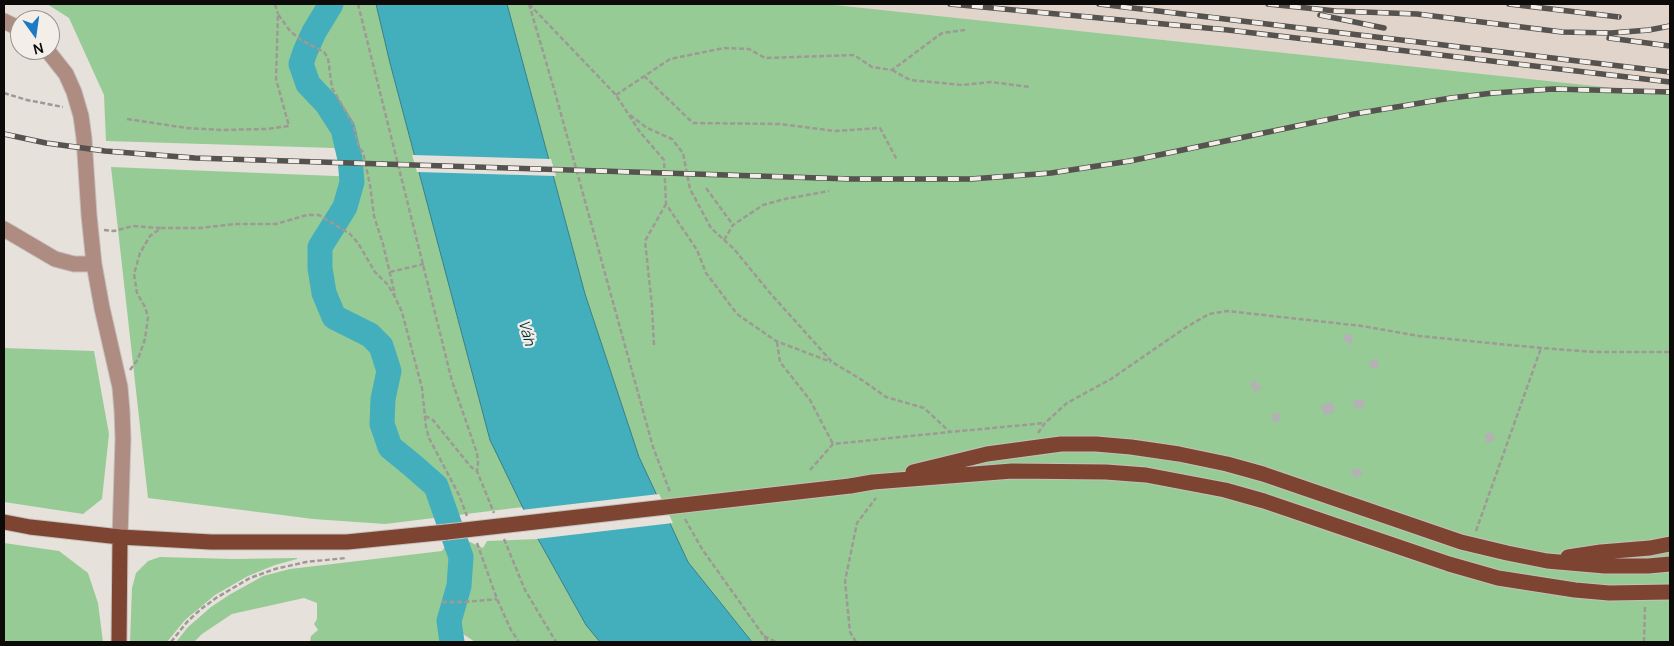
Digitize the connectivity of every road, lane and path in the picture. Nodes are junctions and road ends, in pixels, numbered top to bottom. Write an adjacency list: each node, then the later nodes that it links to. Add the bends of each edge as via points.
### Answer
1 (275, 4): 4 (path)
2 (358, 4): 25 (path)
3 (529, 4): 11 (path); 41 (path, via 653,447)
4 (278, 14): 14 (path, via 276,79 289,126 221,130); 26 (path, via 290,31 324,52 328,58 332,88 363,152 374,216)
5 (965, 30): 7 (path, via 942,33)
6 (55, 60): 13 (street, via 66,74)
7 (892, 70): 8 (path, via 872,67 854,55 765,58 749,50 724,48 670,59); 9 (path, via 910,80 963,85 991,82)
8 (644, 76): 11 (path); 15 (path, via 692,123 780,124 835,131 880,128)
9 (1030, 87)
10 (4, 93): 13 (path, via 65,107)
11 (616, 95): 12 (path)
12 (630, 115): 18 (path, via 664,160); 23 (path, via 647,128 672,139 678,146 683,153 690,189 710,228)
13 (81, 116): 24 (street)
14 (126, 119)
15 (897, 160)
16 (706, 188): 19 (path)
17 (829, 191): 19 (path, via 763,205)
18 (666, 204): 28 (path, via 697,250 706,272 737,314); 29 (path, via 645,241)
19 (733, 225): 23 (path)
20 (161, 228): 22 (path, via 133,226); 27 (path, via 276,224 319,215 350,234); 33 (path, via 150,236 140,253 134,274 148,317 145,339)
21 (4, 229): 24 (street, via 55,259 74,264)
22 (103, 230)
23 (724, 240): 32 (path)
24 (94, 264): 47 (street, via 120,388 123,438)
25 (424, 264): 26 (path); 39 (path, via 452,381 477,453)
26 (390, 272): 27 (path)
27 (395, 297): 39 (path, via 422,388 424,416 432,420)
28 (776, 341): 32 (path); 37 (path, via 780,362 810,400)
29 (654, 345)
30 (1541, 348): 31 (path); 34 (path, via 1227,311 1209,314 1184,328 1111,379 1067,403); 48 (path)
31 (1670, 352)
32 (832, 362): 35 (path, via 886,397 924,408)
33 (129, 372)
34 (1045, 423): 35 (path); 36 (path)
35 (950, 432): 37 (path)
36 (1038, 433)
37 (833, 444): 38 (path)
38 (810, 470)
39 (477, 471): 43 (path)
40 (873, 482): 47 (main road, bridge, via 347,542 211,542); 48 (main road, via 972,457 1061,444 1131,447 1227,464); 55 (main road, via 1022,471 1146,475 1264,501 1498,578 1574,590)
41 (671, 495)
42 (876, 498): 64 (path, via 857,523 845,581 850,632)
43 (495, 516)
44 (684, 518): 58 (path)
45 (4, 522): 47 (main road)
46 (503, 535): 61 (path, via 525,590)
47 (120, 537): 59 (main road)
48 (1472, 544): 51 (main road)
49 (1670, 544): 51 (main road)
50 (355, 557): 60 (path, via 306,562 250,578 202,609)
51 (1546, 561): 52 (main road, via 1605,566)
52 (1670, 564)
53 (1670, 588): 55 (main road)
54 (1670, 592): 55 (main road)
55 (1646, 593): 65 (path)
56 (497, 599): 57 (path)
57 (442, 602)
58 (763, 635): 62 (path); 63 (path)
59 (119, 642)
60 (171, 642)
61 (556, 642)
62 (768, 642)
63 (776, 642)
64 (856, 642)
65 (1644, 642)

